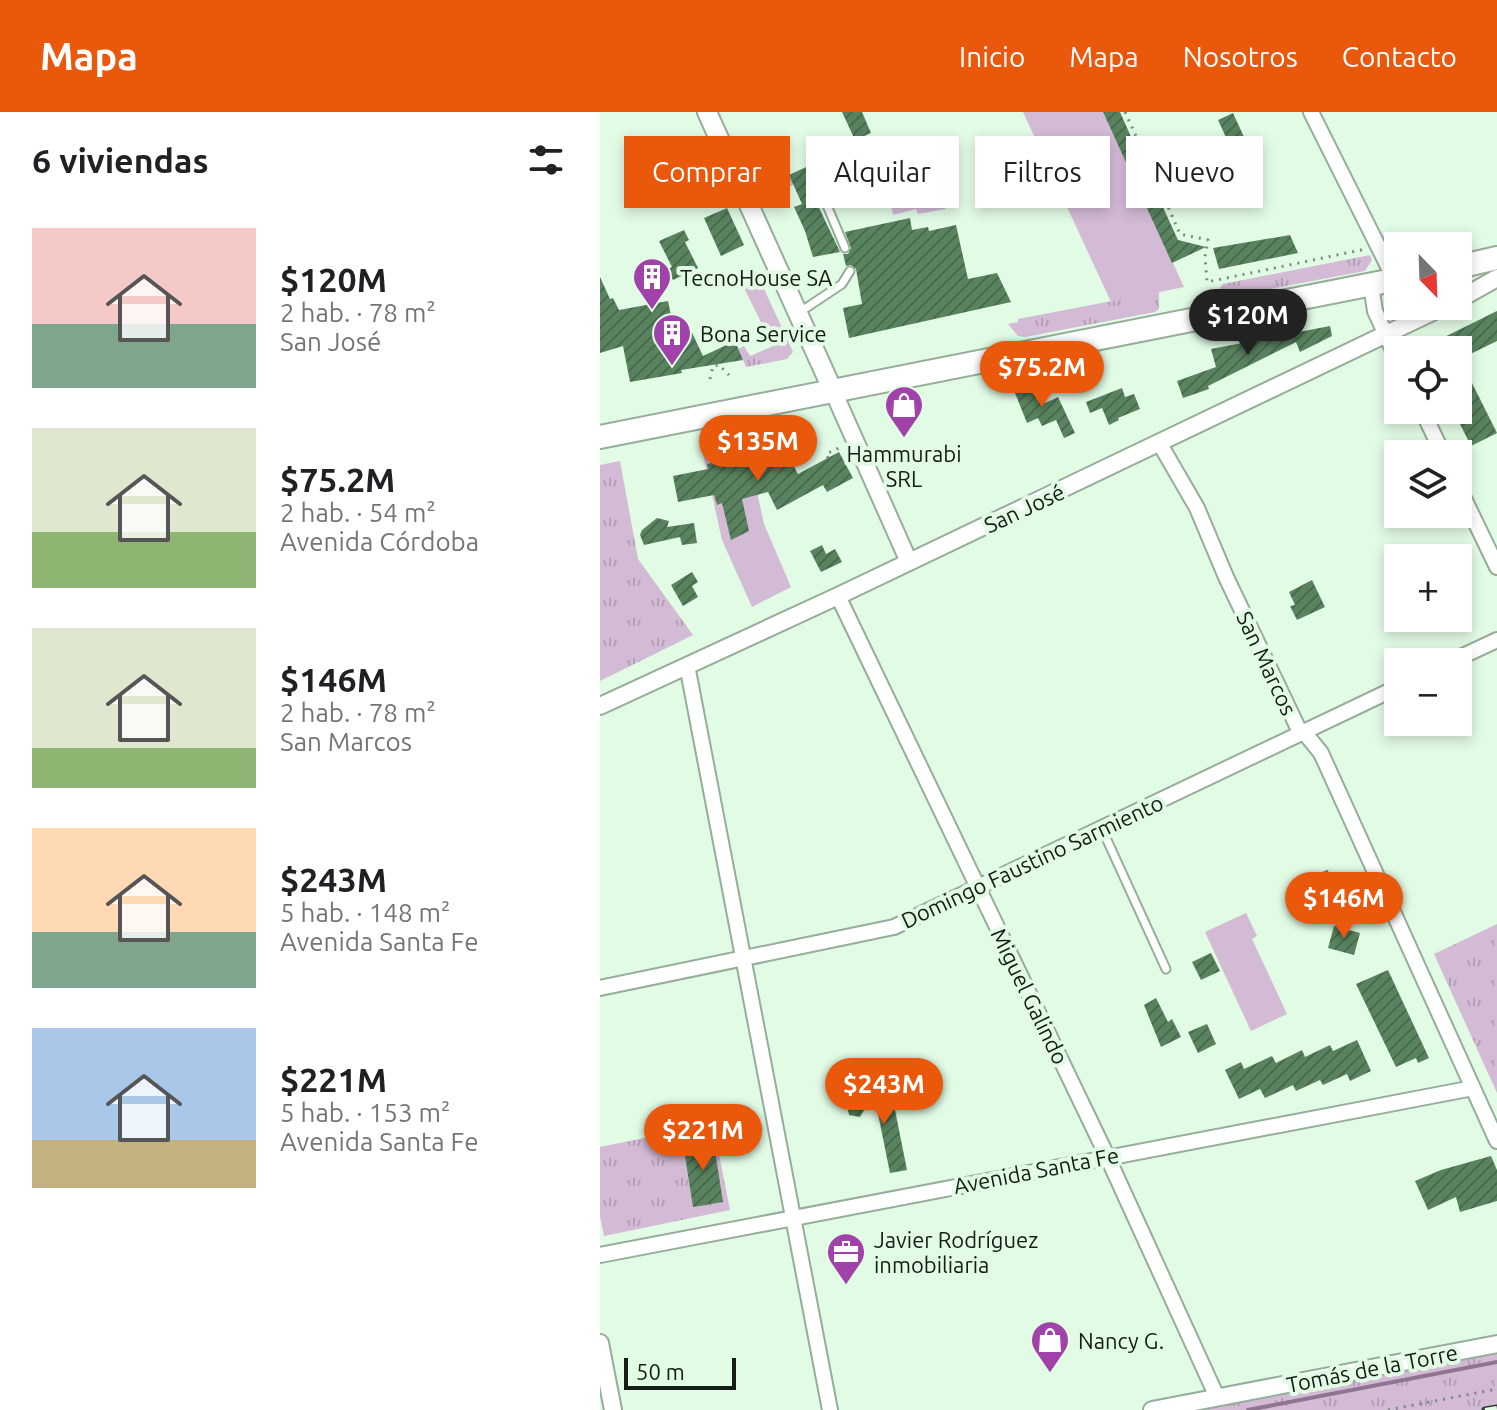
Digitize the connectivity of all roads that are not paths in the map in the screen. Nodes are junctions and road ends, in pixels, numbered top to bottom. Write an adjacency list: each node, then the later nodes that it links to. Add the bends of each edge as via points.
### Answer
1 (707, 112): 13 (main road)
2 (1311, 112): 6 (street)
3 (828, 208): 4 (lane)
4 (845, 248)
5 (1497, 258): 7 (main road)
6 (1384, 259)
7 (1472, 264)
8 (850, 271): 13 (lane, via 842,284)
9 (1497, 278): 12 (street)
10 (1384, 282): 11 (main road)
11 (1371, 285): 15 (street); 17 (main road)
12 (1472, 292)
13 (798, 313): 17 (main road)
14 (1417, 320): 15 (street, San José)
15 (1386, 336)
16 (1384, 337): 19 (street, San José)
17 (833, 391): 18 (main road); 21 (street)
18 (600, 437)
19 (1160, 444): 21 (street, San José); 29 (street, San Marcos, via 1197,508)
20 (1472, 515): 22 (street)
21 (909, 562): 23 (street, San José)
22 (1497, 567)
23 (838, 596): 26 (street, San José); 31 (street, Miguel Galindo)
24 (1497, 640): 25 (street)
25 (1472, 652)
26 (687, 665): 28 (street, San José); 32 (street)
27 (1384, 694): 29 (street, Domingo Faustino Sarmiento)
28 (600, 706)
29 (1304, 732): 30 (street, Domingo Faustino Sarmiento); 35 (street, San Marcos, via 1321,753)
30 (1102, 829): 31 (street, Domingo Faustino Sarmiento); 33 (lane)
31 (978, 888): 32 (street, Domingo Faustino Sarmiento, via 894,927); 37 (street, Miguel Galindo)
32 (744, 958): 34 (street, Domingo Faustino Sarmiento); 38 (street)
33 (1166, 969)
34 (600, 988)
35 (1473, 1088): 36 (street, San Marcos); 37 (street, Avenida Santa Fe)
36 (1497, 1141)
37 (1107, 1156): 38 (street, Avenida Santa Fe); 42 (street, Miguel Galindo)
38 (793, 1218): 39 (street, Avenida Santa Fe); 44 (street)
39 (600, 1255)
40 (600, 1343): 43 (street)
41 (1497, 1344): 42 (street, Tomás de la Torre)
42 (1217, 1397): 45 (street, Tomás de la Torre)
43 (613, 1410)
44 (830, 1410)
45 (1152, 1410)

